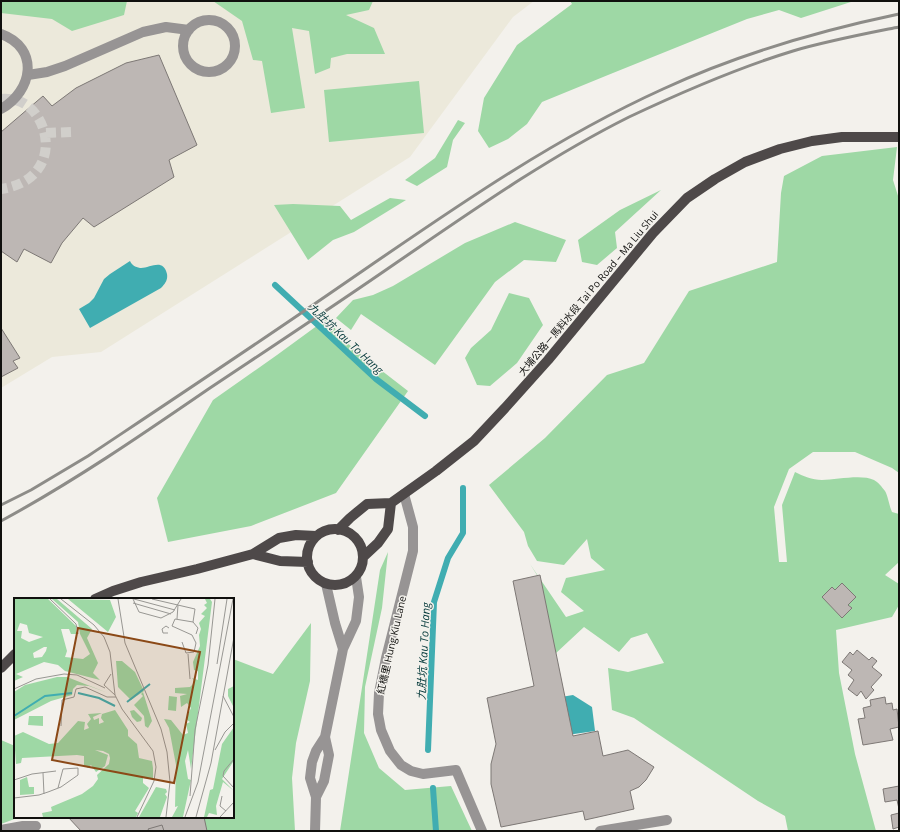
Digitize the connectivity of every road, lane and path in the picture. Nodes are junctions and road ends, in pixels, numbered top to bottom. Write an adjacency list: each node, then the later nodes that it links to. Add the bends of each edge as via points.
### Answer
1 (189, 30): 1 (street, via 202,20 211,19 226,25 232,32 236,48 229,64 214,72 196,69 185,56 183,46); 3 (street, via 166,27 143,32 65,66)
2 (1, 34): 3 (street, bridge, via 15,42 23,52 28,62)
3 (28, 75): 4 (street, bridge, via 24,86)
4 (1, 109)
5 (899, 137): 6 (main road, 大埔公路－馬料水段 Tai Po Road – Ma Liu Shui, via 842,137 780,149 745,162 687,198 653,233 506,408 474,441)
6 (404, 494): 7 (main road, 大埔公路－馬料水段 Tai Po Road – Ma Liu Shui); 25 (street, 紅橋里 Hung Kiu Lane, via 413,527 413,551 379,693 378,714 381,730 390,751 401,765 411,771 423,774 456,770)
7 (391, 503): 8 (main road, via 368,504); 11 (main road, via 388,529)
8 (338, 530): 9 (main road, via 326,531); 11 (main road, via 350,533 356,539)
9 (316, 536): 10 (main road, via 296,535 279,538); 12 (main road, via 309,548)
10 (253, 554): 12 (main road, via 280,561); 15 (main road, via 141,582)
11 (363, 557): 13 (main road, via 362,566)
12 (308, 562): 14 (main road, via 314,576)
13 (356, 577): 14 (main road, via 342,584); 16 (street, via 359,597 356,620)
14 (326, 584): 16 (street, via 334,623)
15 (97, 598)
16 (343, 649): 19 (street)
17 (14, 655): 18 (main road)
18 (1, 668)
19 (325, 737): 20 (street, via 329,755 324,781); 20 (street, via 316,751 310,778)
20 (316, 797): 24 (street)
21 (667, 820): 26 (street)
22 (36, 826): 23 (street)
23 (1, 830)
24 (315, 831)
25 (482, 831)
26 (600, 831)

